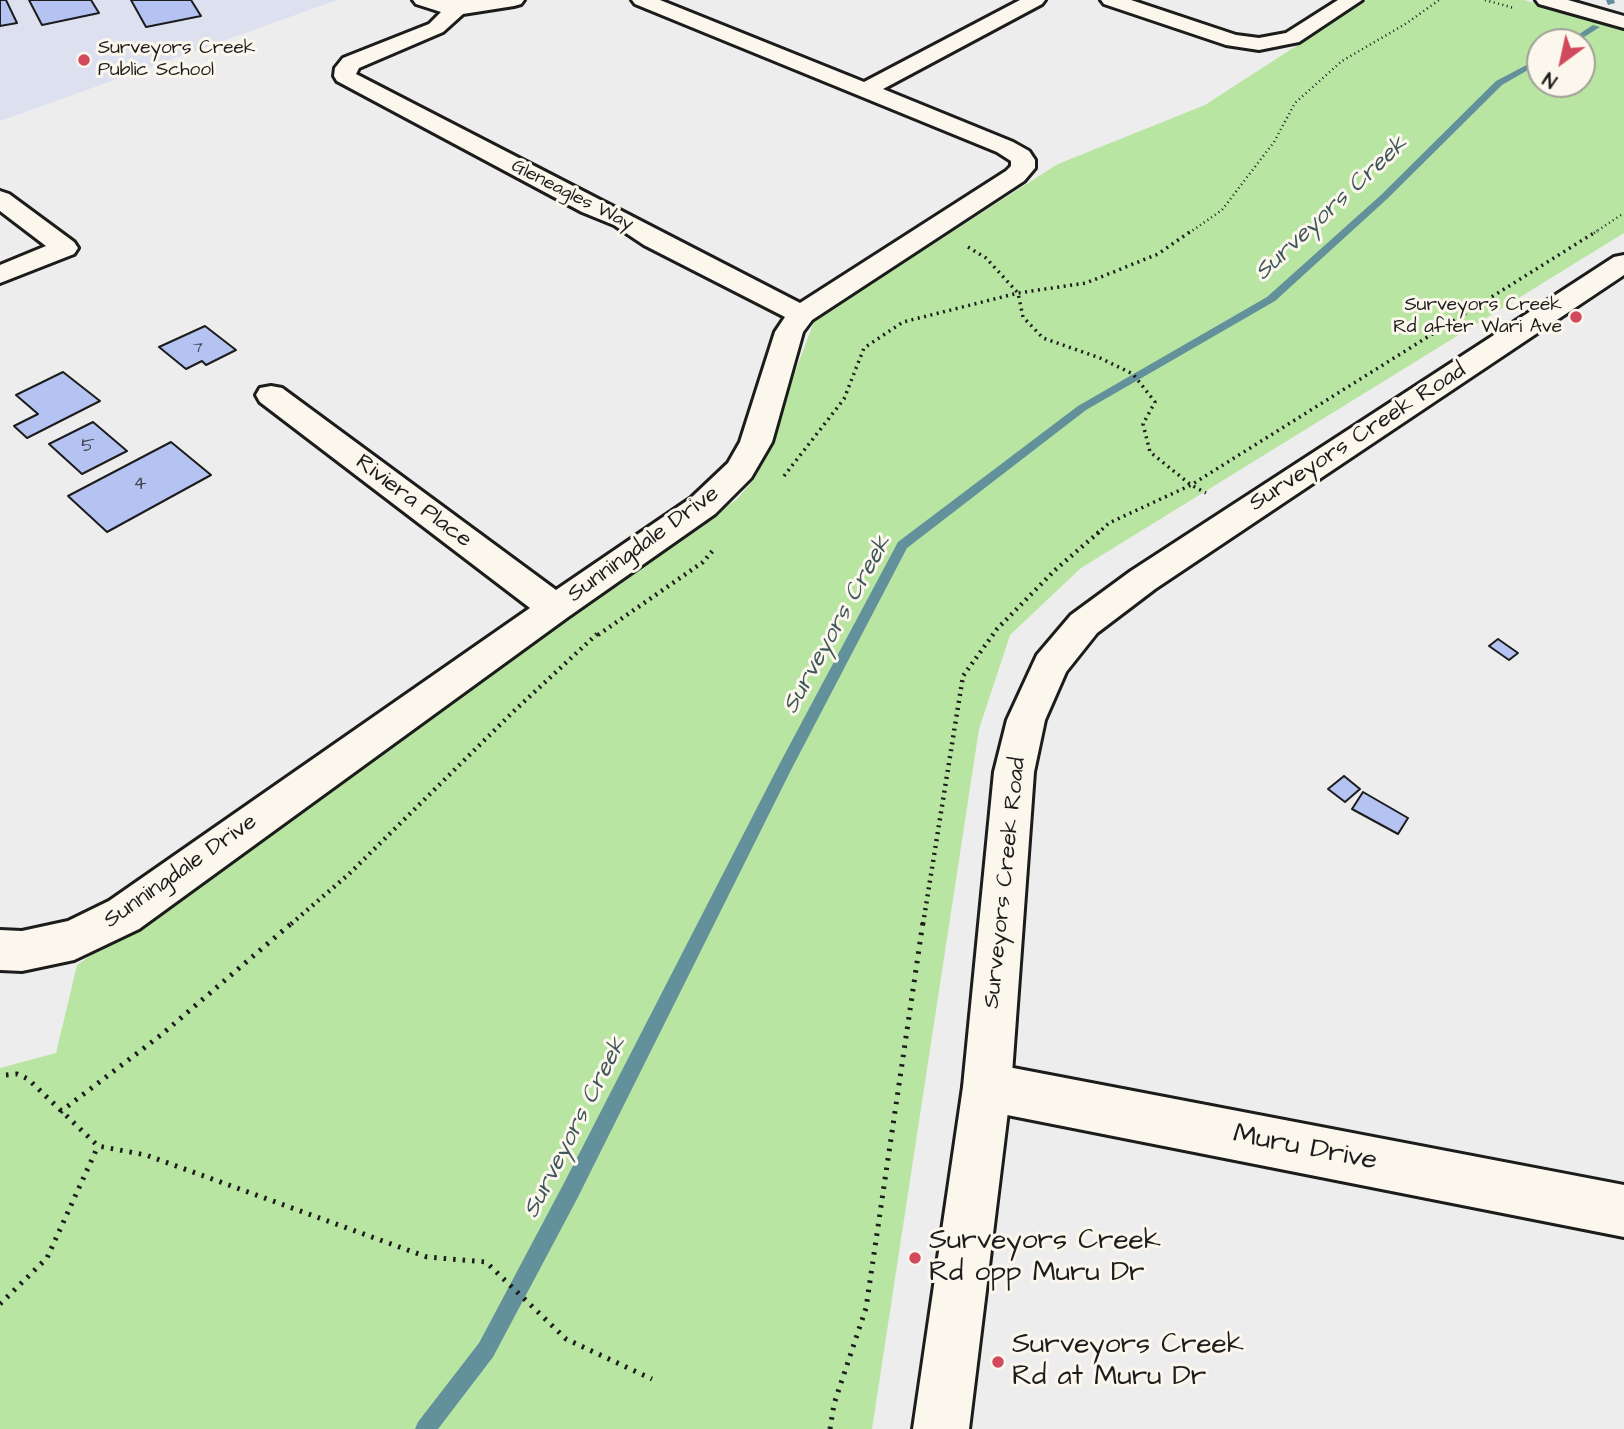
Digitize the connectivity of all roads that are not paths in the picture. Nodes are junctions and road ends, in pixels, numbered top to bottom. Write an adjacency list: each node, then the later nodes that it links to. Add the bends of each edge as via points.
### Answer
1 (423, 0): 8 (street)
2 (514, 0): 8 (street)
3 (642, 0): 10 (street, Sunningdale Drive)
4 (1035, 0): 10 (street)
5 (1111, 0): 6 (street, via 1233,41 1258,44 1292,38)
6 (1352, 0)
7 (1546, 0): 9 (street)
8 (457, 8): 14 (street, Gleneagles Way, via 436,28 351,63 338,77)
9 (1624, 22)
10 (865, 90): 14 (street, Sunningdale Drive, via 1005,147 1023,160 1023,168)
11 (0, 199): 13 (street, via 65,248)
12 (1624, 263): 18 (street, Surveyors Creek Road, via 1143,580 1084,624 1050,665 1026,720 1014,772)
13 (0, 275)
14 (802, 314): 16 (street, Sunningdale Drive, via 789,332 756,442 735,477 703,506)
15 (271, 395): 16 (street, Riviera Place)
16 (555, 608): 17 (street, Sunningdale Drive, via 124,915 74,940 22,951)
17 (0, 950)
18 (987, 1087): 19 (street, Muru Drive); 20 (street, Surveyors Creek Road)
19 (1624, 1211)
20 (941, 1429)

